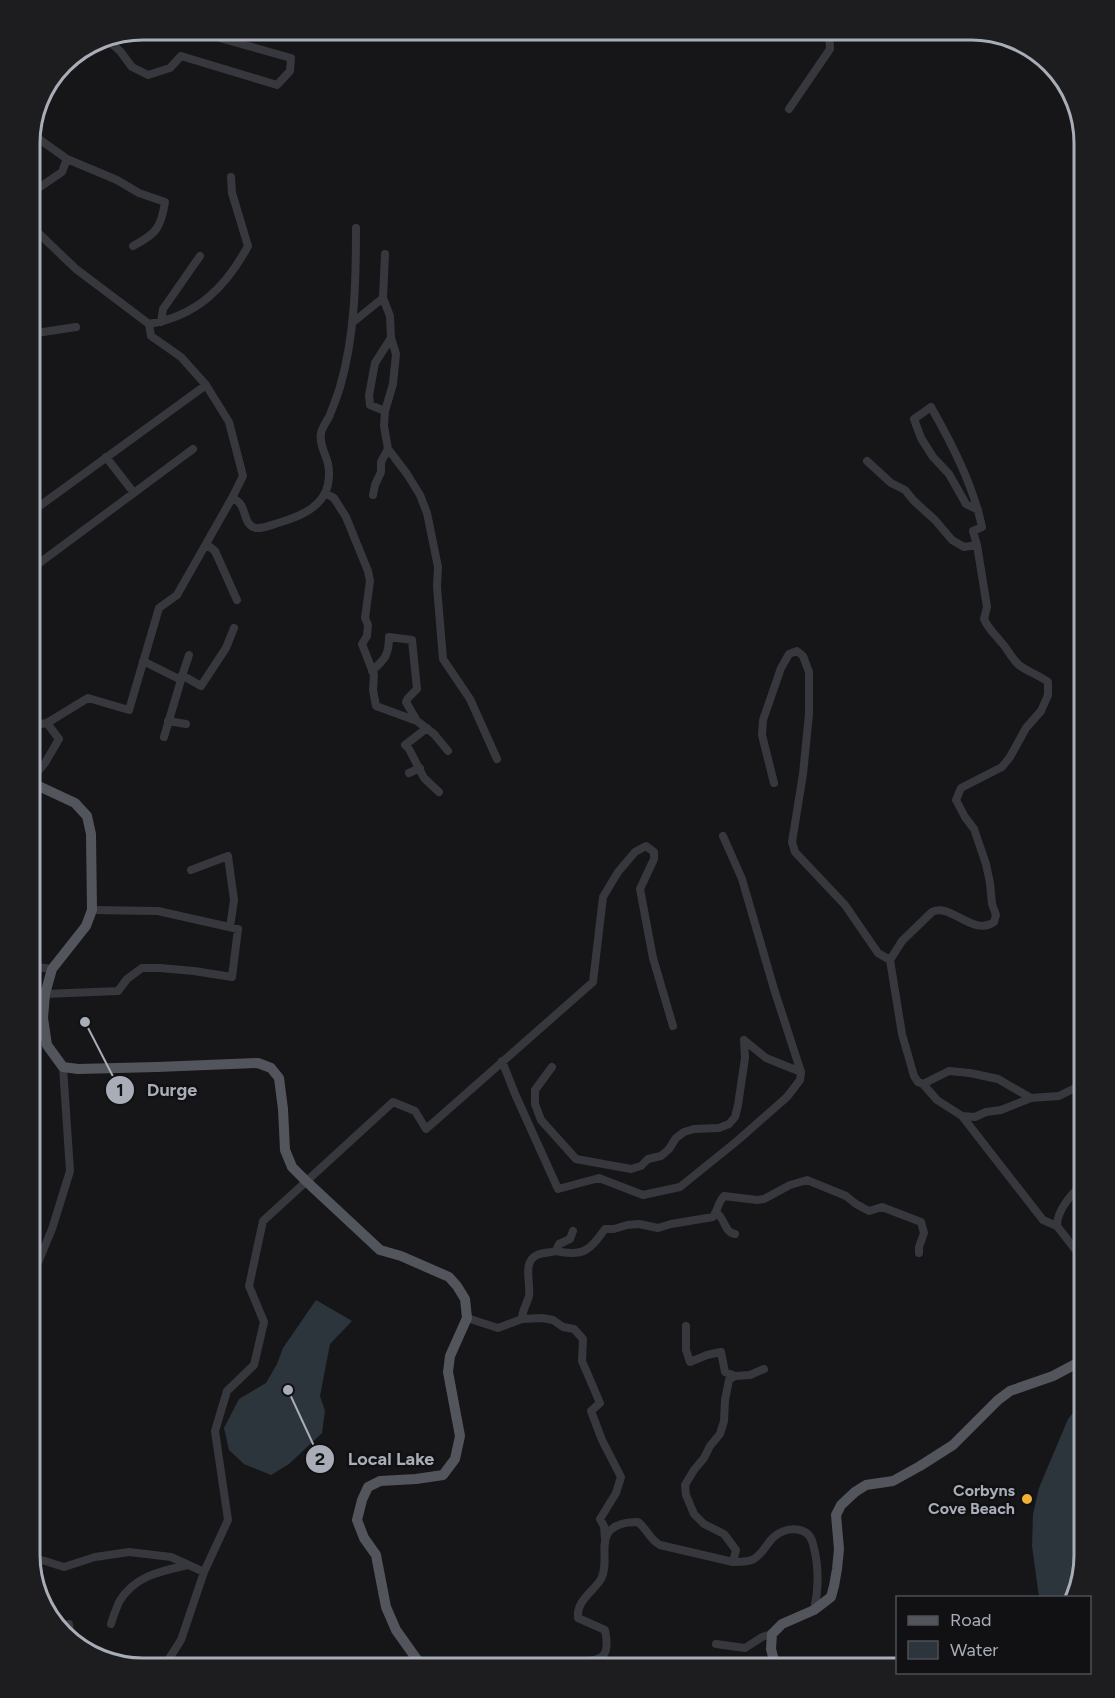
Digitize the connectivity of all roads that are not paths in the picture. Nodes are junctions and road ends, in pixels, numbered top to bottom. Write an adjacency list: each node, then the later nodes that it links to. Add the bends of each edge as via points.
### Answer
1 (227, 40): 3 (street, via 291,58 290,71 277,85 181,56 170,68 148,75 132,67)
2 (830, 41): 4 (street, via 830,49)
3 (113, 45)
4 (789, 109)
5 (41, 140): 6 (street)
6 (68, 159): 8 (street, via 62,172); 11 (street, via 139,194 165,202 156,230)
7 (231, 177): 15 (street, via 248,246 218,290 185,312)
8 (41, 186)
9 (356, 228): 16 (street)
10 (41, 235): 17 (street, via 76,269)
11 (133, 246)
12 (385, 254): 14 (street)
13 (200, 256): 15 (street, via 163,309)
14 (383, 298): 16 (street); 20 (street, via 390,316)
15 (161, 322): 17 (street)
16 (352, 323): 28 (street, via 340,386 321,431 329,465)
17 (149, 324): 21 (street, via 151,336 181,357)
18 (76, 327): 19 (street)
19 (41, 332)
20 (391, 339): 22 (street, via 396,354); 22 (street, via 375,363 369,395 370,405)
21 (206, 385): 25 (street); 30 (street, via 229,422 243,476)
22 (385, 411): 24 (street)
23 (194, 449): 27 (street)
24 (388, 449): 29 (street); 50 (street, via 420,495 427,513 438,567 443,659 470,699)
25 (106, 457): 27 (street); 31 (street)
26 (867, 461): 34 (street, via 905,490 952,540 964,547)
27 (134, 493): 35 (street)
28 (325, 493): 30 (street, via 300,516 255,528 246,518 243,506); 40 (street, via 334,498 346,517 368,571 368,625 362,644)
29 (373, 495)
30 (232, 498): 33 (street)
31 (41, 505)
32 (978, 510): 32 (street, via 950,442 931,407 914,419 921,438 966,504); 34 (street, via 982,527 973,531)
33 (206, 544): 36 (street, via 215,551); 39 (street, via 177,595 159,608)
34 (977, 545): 61 (street, via 987,607 984,619 989,630 1019,665 1048,682 1048,695 1002,768 962,788 956,800 974,829 986,864 994,922 976,925 937,909 902,941)
35 (41, 562)
36 (237, 600)
37 (234, 628): 41 (street, via 201,686)
38 (189, 655): 41 (street)
39 (143, 661): 41 (street); 44 (street, via 129,710 88,698)
40 (372, 671): 42 (street, via 376,706); 42 (street, via 384,660 389,637 412,640 417,689 406,702)
41 (181, 677): 43 (street)
42 (417, 720): 47 (street)
43 (168, 721): 46 (street); 48 (street)
44 (47, 723): 45 (street); 52 (street, via 58,740)
45 (41, 724)
46 (186, 724)
47 (427, 728): 49 (street); 51 (street, via 405,745)
48 (164, 737)
49 (448, 751)
50 (497, 759)
51 (420, 768): 53 (street); 56 (street, via 424,778)
52 (41, 769)
53 (409, 773)
54 (774, 783): 61 (street, via 762,735 763,720 781,668 789,654 797,651 809,672 810,714 792,842 795,852 845,905 878,953)
55 (41, 787): 59 (main road, via 75,803 87,816 91,834)
56 (439, 792)
57 (723, 836): 69 (street, via 742,879)
58 (191, 870): 60 (street, via 228,856 234,900)
59 (92, 910): 60 (street, via 158,911); 63 (main road, via 86,926)
60 (230, 927): 64 (street, via 238,929 232,977 142,968 118,992)
61 (890, 960): 70 (street, via 904,1042 914,1076)
62 (40, 967): 63 (street)
63 (52, 969): 64 (main road)
64 (45, 994): 67 (main road, via 47,1045)
65 (673, 1026): 66 (street, via 653,958 640,889 654,859 654,852 646,846 635,852 618,872 603,897 592,982)
66 (502, 1061): 69 (street, via 558,1190 599,1178 643,1195 680,1187 787,1097 800,1080); 74 (street, via 426,1129 415,1111 393,1102)
67 (63, 1067): 74 (main road, via 258,1063 271,1068 279,1078 285,1150 292,1167); 83 (street, via 70,1171)
68 (552, 1067): 69 (street, via 535,1090 541,1120 576,1159 631,1169 661,1156 684,1132 729,1124 738,1105 744,1040 766,1058)
69 (801, 1072)
70 (923, 1084): 72 (street, via 949,1071 970,1073 998,1079); 73 (street, via 937,1100)
71 (1075, 1088): 72 (street, via 1059,1096)
72 (1031, 1098): 73 (street, via 975,1117)
73 (962, 1116): 77 (street, via 1042,1220)
74 (306, 1181): 84 (main road, via 380,1250 449,1277 465,1299); 94 (street, via 263,1221 249,1286 264,1322 254,1365 227,1391 216,1431 228,1520)
75 (1075, 1193): 77 (street, via 1067,1200)
76 (716, 1212): 79 (street, via 722,1216 727,1230); 81 (street, via 713,1217 658,1228 639,1224 605,1229 586,1251); 82 (street, via 724,1196 764,1199 790,1185 812,1181 869,1211 882,1208 921,1222 924,1233)
77 (1058, 1226): 80 (street)
78 (573, 1231): 81 (street)
79 (735, 1234)
80 (1075, 1249)
81 (556, 1251): 85 (street, via 531,1261 529,1296)
82 (919, 1253)
83 (40, 1257)
84 (467, 1318): 85 (street, via 498,1328); 100 (main road, via 450,1356 448,1372 460,1436 455,1459 443,1475 380,1481 368,1487 357,1520 376,1555 389,1615)
85 (522, 1319): 90 (street, via 553,1320 574,1329 583,1339 582,1361 600,1403 591,1411 621,1477 600,1519)
86 (686, 1326): 89 (street, via 690,1362 721,1352 725,1372)
87 (1075, 1364): 95 (main road, via 1010,1391 953,1445 920,1466 893,1481 866,1485 855,1492 836,1515 838,1549 831,1597)
88 (764, 1369): 89 (street)
89 (735, 1376): 92 (street, via 729,1380 720,1434 685,1485 694,1514 724,1534 736,1550)
90 (605, 1541): 92 (street, via 609,1532 623,1523 638,1522 660,1545); 101 (street, via 602,1577 577,1611 578,1618 605,1630 606,1649)
91 (40, 1561): 93 (street, via 64,1567 129,1552 171,1557)
92 (733, 1562): 95 (street, via 753,1559 775,1536 785,1532 793,1529 808,1533 818,1563)
93 (189, 1565): 94 (street); 96 (street, via 159,1571 134,1584 120,1602)
94 (204, 1572): 99 (street, via 181,1640)
95 (814, 1610): 97 (main road, via 782,1624)
96 (111, 1624)
97 (772, 1634): 98 (street, via 745,1648); 102 (main road)
98 (716, 1644)
99 (170, 1657)
100 (415, 1657)
101 (601, 1658)
102 (773, 1658)

